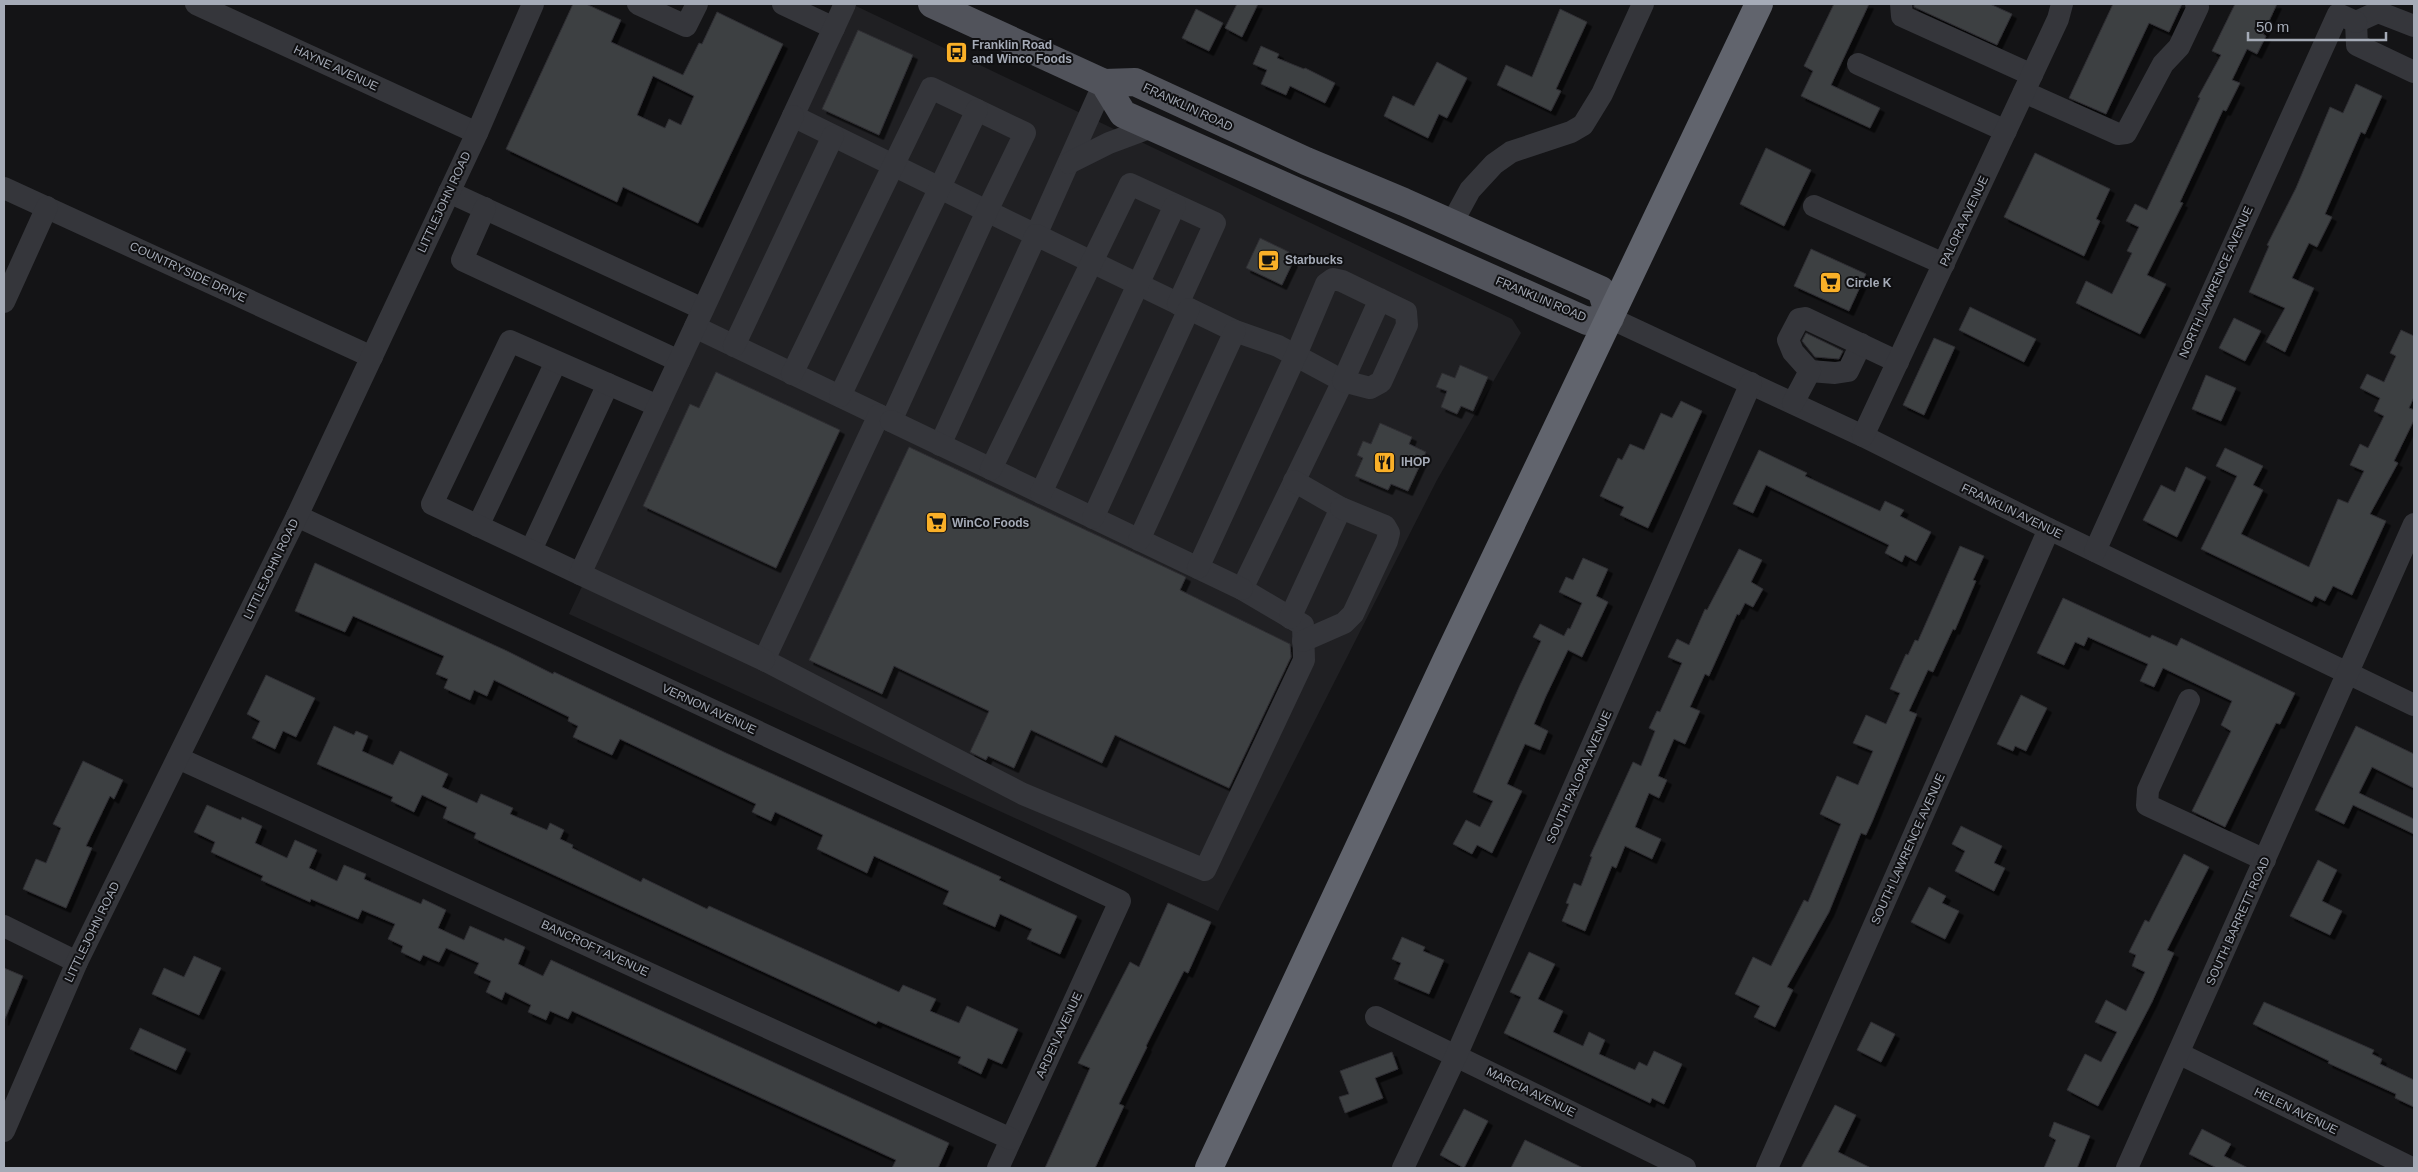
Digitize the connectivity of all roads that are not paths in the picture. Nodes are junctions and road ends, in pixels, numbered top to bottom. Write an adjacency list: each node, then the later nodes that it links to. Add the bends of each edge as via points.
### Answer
1 (196, 4): 24 (street, HAYNE AVENUE)
2 (533, 4): 24 (street, LITTLEJOHN ROAD)
3 (638, 4): 4 (street, via 686,26)
4 (696, 4)
5 (783, 4): 15 (street)
6 (845, 4): 15 (street)
7 (932, 4): 18 (main road, FRANKLIN ROAD)
8 (1643, 4): 36 (street, via 1602,94 1583,125 1511,152 1494,164 1470,190)
9 (1760, 4): 45 (highway)
10 (1901, 4): 19 (street, via 1902,16)
11 (2062, 4): 19 (street, PALORA AVENUE)
12 (2196, 4): 19 (street, via 2198,7 2179,47 2163,64 2126,133 2118,134)
13 (2347, 18): 14 (street, via 2378,12); 17 (street, via 2358,46); 76 (street, NORTH LAWRENCE AVENUE)
14 (2414, 26)
15 (834, 28): 21 (street)
16 (1858, 64): 23 (street)
17 (2414, 72)
18 (1104, 83): 22 (main road, FRANKLIN ROAD, via 1123,114); 26 (street); 36 (main road, FRANKLIN ROAD, via 1135,82 1306,161)
19 (2028, 84): 23 (street, PALORA AVENUE)
20 (976, 110): 27 (street, via 931,88); 28 (street); 35 (street, via 1025,133)
21 (793, 116): 25 (street); 44 (street)
22 (1152, 127): 26 (street); 45 (main road, FRANKLIN ROAD, via 1586,321)
23 (2006, 131): 39 (street, PALORA AVENUE)
24 (477, 133): 30 (street, LITTLEJOHN ROAD)
25 (834, 136): 27 (street); 48 (street)
26 (1069, 162): 37 (street)
27 (892, 165): 28 (street); 55 (street)
28 (939, 187): 35 (street); 59 (street)
29 (4, 188): 33 (street, COUNTRYSIDE DRIVE)
30 (449, 192): 34 (street); 50 (street, LITTLEJOHN ROAD)
31 (1175, 205): 38 (street, via 1130,184); 40 (street); 43 (street, via 1215,223)
32 (1814, 206): 39 (street)
33 (47, 207): 42 (street); 50 (street, COUNTRYSIDE DRIVE)
34 (485, 208): 44 (street); 51 (street, via 462,260)
35 (986, 211): 37 (street); 62 (street)
36 (1452, 223): 45 (main road, FRANKLIN ROAD, via 1601,290)
37 (1036, 235): 38 (street); 64 (street)
38 (1092, 262): 40 (street); 65 (street)
39 (1944, 264): 53 (street, PALORA AVENUE)
40 (1139, 285): 43 (street); 67 (street)
41 (1380, 299): 49 (street, via 1333,279 1326,284); 56 (street); 56 (street, via 1406,312 1407,324 1381,382 1370,388)
42 (4, 302)
43 (1184, 306): 46 (street); 70 (street)
44 (699, 318): 48 (street); 51 (street)
45 (1610, 318): 57 (street, FRANKLIN AVENUE); 97 (highway)
46 (1235, 331): 49 (street); 74 (street)
47 (1861, 344): 53 (street); 54 (street, via 1848,371); 54 (street, via 1805,318 1799,319 1788,340 1793,352)
48 (734, 346): 55 (street)
49 (1296, 355): 56 (street); 77 (street)
50 (372, 357): 69 (street, LITTLEJOHN ROAD)
51 (679, 361): 61 (street)
52 (556, 362): 58 (street); 72 (street); 72 (street, via 510,342 432,504)
53 (1898, 362): 63 (street, PALORA AVENUE)
54 (1810, 371): 60 (street)
55 (792, 374): 59 (street)
56 (1343, 381): 66 (street)
57 (1751, 383): 60 (street, FRANKLIN AVENUE); 93 (street, SOUTH PALORA AVENUE)
58 (608, 384): 61 (street); 75 (street)
59 (840, 396): 62 (street)
60 (1794, 403): 63 (street, FRANKLIN AVENUE)
61 (658, 406): 78 (street)
62 (885, 418): 64 (street); 82 (street)
63 (1863, 436): 73 (street, FRANKLIN AVENUE)
64 (940, 445): 65 (street)
65 (991, 469): 67 (street)
66 (1294, 481): 68 (street); 79 (street)
67 (1041, 493): 70 (street)
68 (1341, 508): 80 (street); 81 (street, via 1385,526 1389,533 1387,541 1353,614 1344,623)
69 (297, 516): 86 (street, LITTLEJOHN ROAD); 88 (street, VERNON AVENUE)
70 (1093, 518): 74 (street)
71 (2414, 524): 83 (street, SOUTH BARRETT ROAD)
72 (478, 526): 75 (street)
73 (2049, 529): 76 (street, FRANKLIN AVENUE); 100 (street, SOUTH LAWRENCE AVENUE)
74 (1140, 540): 77 (street)
75 (531, 550): 78 (street)
76 (2095, 551): 83 (street, FRANKLIN AVENUE)
77 (1198, 568): 79 (street)
78 (580, 574): 82 (street)
79 (1242, 589): 80 (street)
80 (1290, 618): 81 (street, via 1303,626)
81 (1303, 642): 82 (street, via 1304,660 1205,870 1023,794)
82 (764, 660)
83 (2347, 673): 85 (street, FRANKLIN AVENUE); 87 (street, SOUTH BARRETT ROAD)
84 (2189, 700): 87 (street, via 2148,790 2147,805)
85 (2414, 705)
86 (178, 758): 90 (street, LITTLEJOHN ROAD); 95 (street, BANCROFT AVENUE)
87 (2265, 860): 92 (street, SOUTH BARRETT ROAD)
88 (1120, 901): 95 (street, ARDEN AVENUE)
89 (4, 926): 90 (street)
90 (77, 962): 94 (street, LITTLEJOHN ROAD)
91 (1376, 1017): 93 (street, MARCIA AVENUE)
92 (2180, 1054): 101 (street, SOUTH BARRETT ROAD); 102 (street, HELEN AVENUE)
93 (1456, 1056): 98 (street, SOUTH PALORA AVENUE); 99 (street, MARCIA AVENUE)
94 (4, 1131)
95 (1011, 1139): 96 (street, ARDEN AVENUE)
96 (998, 1168)
97 (1209, 1168)
98 (1403, 1168)
99 (1685, 1168)
100 (1767, 1168)
101 (2127, 1168)
102 (2412, 1168)

